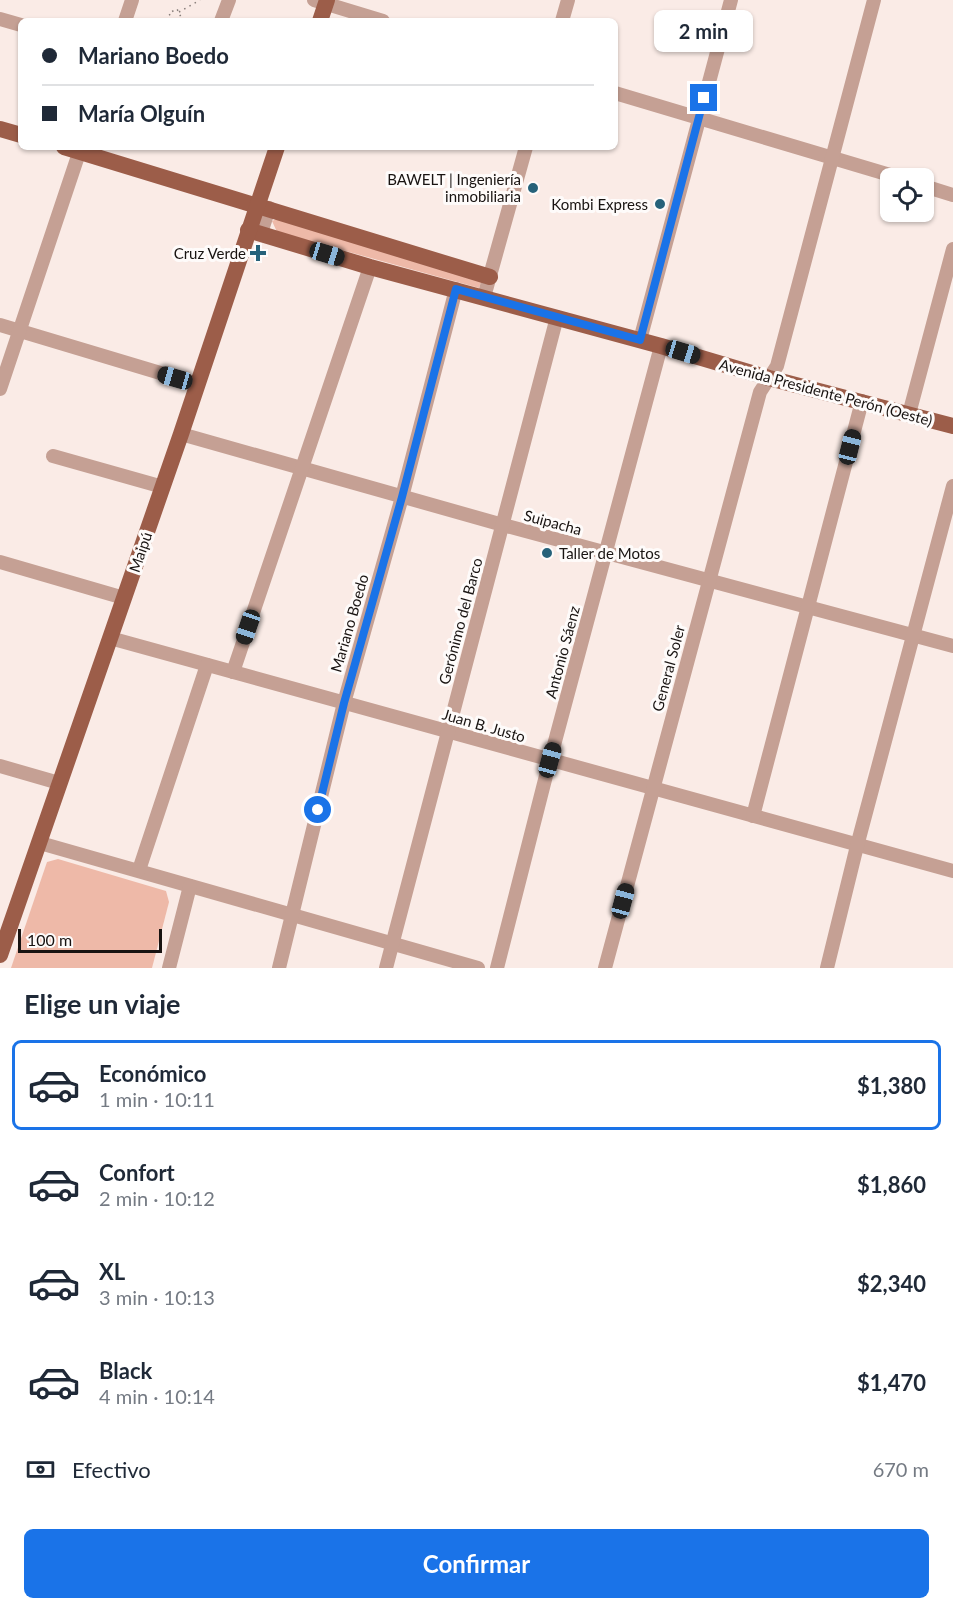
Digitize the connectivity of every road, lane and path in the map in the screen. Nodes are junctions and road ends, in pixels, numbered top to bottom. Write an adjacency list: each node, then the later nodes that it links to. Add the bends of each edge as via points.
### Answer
1 (132, 0): 9 (street)
2 (200, 0): 8 (path)
3 (229, 0): 12 (street)
4 (568, 0): 15 (street)
5 (731, 0): 19 (street)
6 (874, 0): 26 (street, General Soler)
7 (322, 1): 13 (main road); 14 (street)
8 (178, 12): 10 (path, via 177,9 169,14); 11 (path)
9 (126, 18)
10 (171, 18)
11 (179, 18)
12 (222, 18)
13 (320, 18)
14 (373, 18)
15 (563, 18)
16 (0, 19): 17 (street)
17 (18, 24)
18 (618, 94): 19 (street)
19 (699, 118): 26 (street); 40 (street)
20 (0, 129): 21 (main road)
21 (18, 134)
22 (74, 150): 39 (street)
23 (81, 150): 30 (main road)
24 (276, 150): 30 (main road, Maipú)
25 (525, 150): 34 (street)
26 (831, 157): 27 (street); 42 (street, General Soler, via 777,366)
27 (880, 172)
28 (934, 189): 29 (street)
29 (953, 195)
30 (263, 207): 31 (main road, Maipú); 34 (main road)
31 (255, 232): 33 (main road, Avenida Presidente Perón (Oeste)); 43 (main road, Maipú)
32 (953, 249): 46 (street)
33 (370, 267): 35 (main road, Avenida Presidente Perón (Oeste)); 50 (street)
34 (489, 277): 36 (street)
35 (456, 289): 36 (main road, Avenida Presidente Perón (Oeste)); 53 (street, Mariano Boedo)
36 (484, 297): 37 (main road, Avenida Presidente Perón (Oeste))
37 (557, 317): 40 (main road, Avenida Presidente Perón (Oeste)); 54 (street, Gerónimo del Barco)
38 (0, 325): 39 (street)
39 (19, 331): 43 (street); 44 (street)
40 (640, 340): 41 (main road, Avenida Presidente Perón (Oeste))
41 (661, 346): 42 (main road, Avenida Presidente Perón (Oeste)); 55 (street, Antonio Sáenz)
42 (769, 378): 45 (main road, Avenida Presidente Perón (Oeste)); 57 (street, General Soler, via 759,392)
43 (197, 384): 48 (main road, Maipú)
44 (0, 389)
45 (862, 402): 46 (main road, Avenida Presidente Perón (Oeste)); 59 (street)
46 (909, 414): 47 (main road, Avenida Presidente Perón (Oeste))
47 (953, 426)
48 (181, 434): 50 (street, Suipacha); 52 (main road, Maipú)
49 (53, 456): 52 (street)
50 (302, 469): 53 (street, Suipacha); 64 (street)
51 (953, 486): 60 (street)
52 (163, 487): 58 (main road, Maipú)
53 (402, 497): 54 (street, Suipacha); 65 (street, Mariano Boedo)
54 (503, 525): 55 (street, Suipacha); 66 (street, Gerónimo del Barco)
55 (606, 553): 57 (street, Suipacha); 67 (street, Antonio Sáenz)
56 (0, 562): 58 (street)
57 (709, 581): 59 (street, Suipacha); 70 (street, General Soler)
58 (124, 598): 61 (main road, Maipú)
59 (809, 608): 60 (street, Suipacha); 71 (street)
60 (914, 635): 62 (street, Suipacha); 73 (street)
61 (110, 638): 63 (street, Juan B. Justo); 69 (main road, Maipú)
62 (953, 646)
63 (207, 664): 64 (street, Juan B. Justo); 74 (street)
64 (233, 672): 65 (street, Juan B. Justo)
65 (344, 703): 66 (street, Juan B. Justo); 77 (street, Mariano Boedo)
66 (448, 732): 67 (street, Juan B. Justo); 78 (street, Gerónimo del Barco)
67 (550, 760): 70 (street, Juan B. Justo); 84 (street, Antonio Sáenz)
68 (0, 766): 69 (street)
69 (59, 783): 72 (main road, Maipú)
70 (653, 789): 71 (street, Juan B. Justo); 85 (street, General Soler)
71 (753, 816): 73 (street, Juan B. Justo)
72 (40, 843): 74 (street); 79 (main road, Maipú)
73 (857, 846): 75 (street, Juan B. Justo); 86 (street)
74 (140, 870): 76 (street)
75 (953, 871)
76 (190, 886): 77 (street); 80 (street)
77 (293, 916): 78 (street); 81 (street, Mariano Boedo)
78 (392, 943): 82 (street, Gerónimo del Barco); 83 (street)
79 (0, 955)
80 (169, 968)
81 (279, 968)
82 (386, 968)
83 (478, 968)
84 (497, 968)
85 (605, 968)
86 (827, 968)

